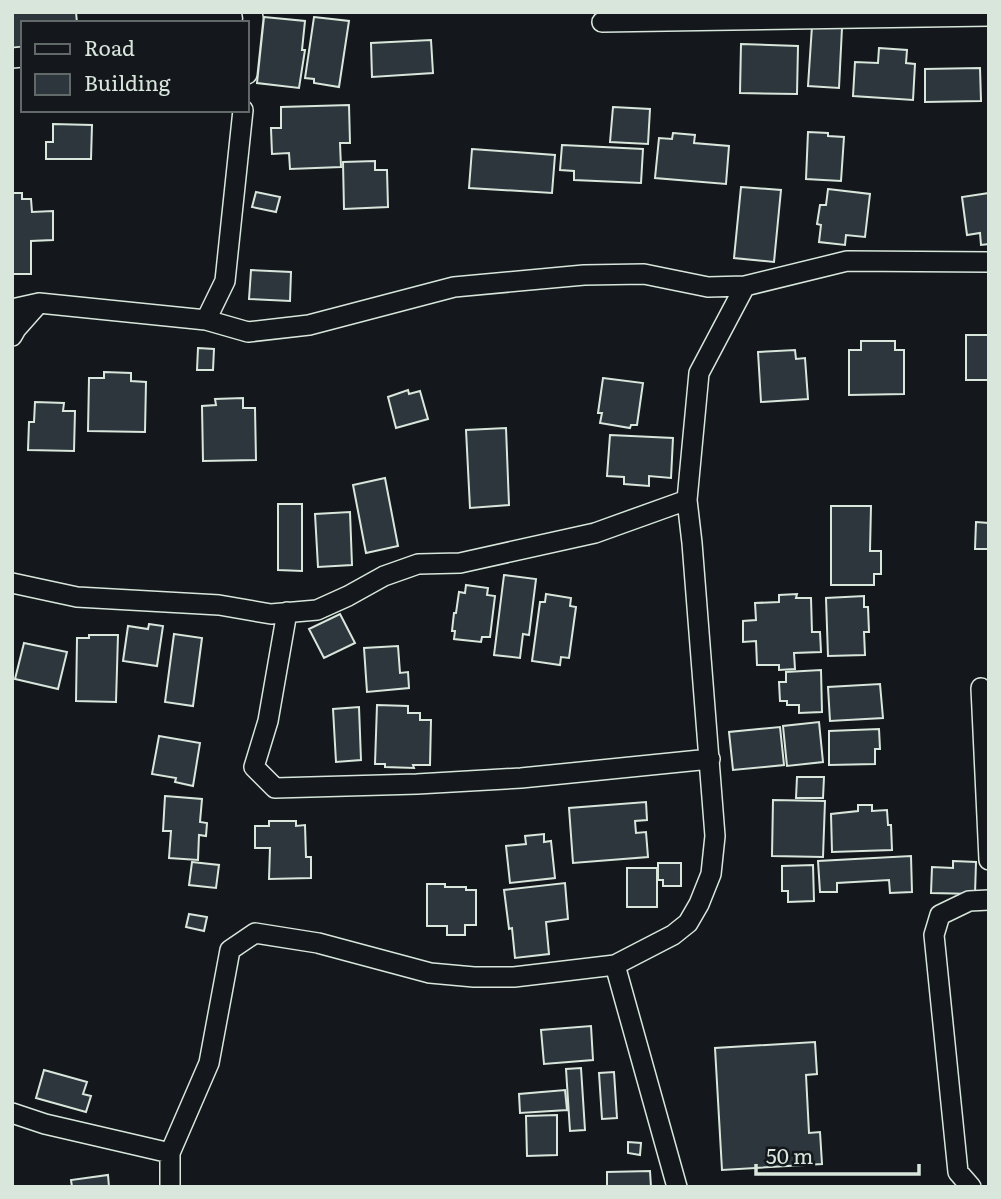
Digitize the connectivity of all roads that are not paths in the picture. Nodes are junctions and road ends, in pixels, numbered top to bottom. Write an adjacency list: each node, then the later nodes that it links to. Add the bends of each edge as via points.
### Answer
1 (252, 12): 4 (street)
2 (989, 16): 3 (street)
3 (603, 22)
4 (248, 65)
5 (243, 112): 10 (street, via 225,281)
6 (989, 262): 7 (street, via 847,261)
7 (746, 286): 10 (street, via 708,287 644,274 584,275 454,286 309,325 248,332); 12 (street, via 699,373)
8 (38, 303): 9 (street); 10 (street); 11 (street)
9 (12, 309)
10 (206, 320)
11 (12, 337)
12 (687, 500): 14 (street, via 595,533 460,563 418,564 317,610); 16 (street)
13 (12, 583): 14 (street, via 77,597)
14 (287, 612): 16 (street, via 268,721 254,766 275,788 521,778)
15 (981, 688): 17 (street)
16 (710, 759): 19 (street, via 715,836 711,874 699,904 688,923 673,935)
17 (989, 860)
18 (989, 900): 24 (street, via 969,901 940,915 934,935 958,1172)
19 (615, 965): 21 (street, via 474,977 430,973 318,943 255,933 230,950 209,1063); 23 (street)
20 (12, 1113): 21 (street)
21 (170, 1153): 22 (street)
22 (170, 1187)
23 (677, 1187)
24 (971, 1187)

